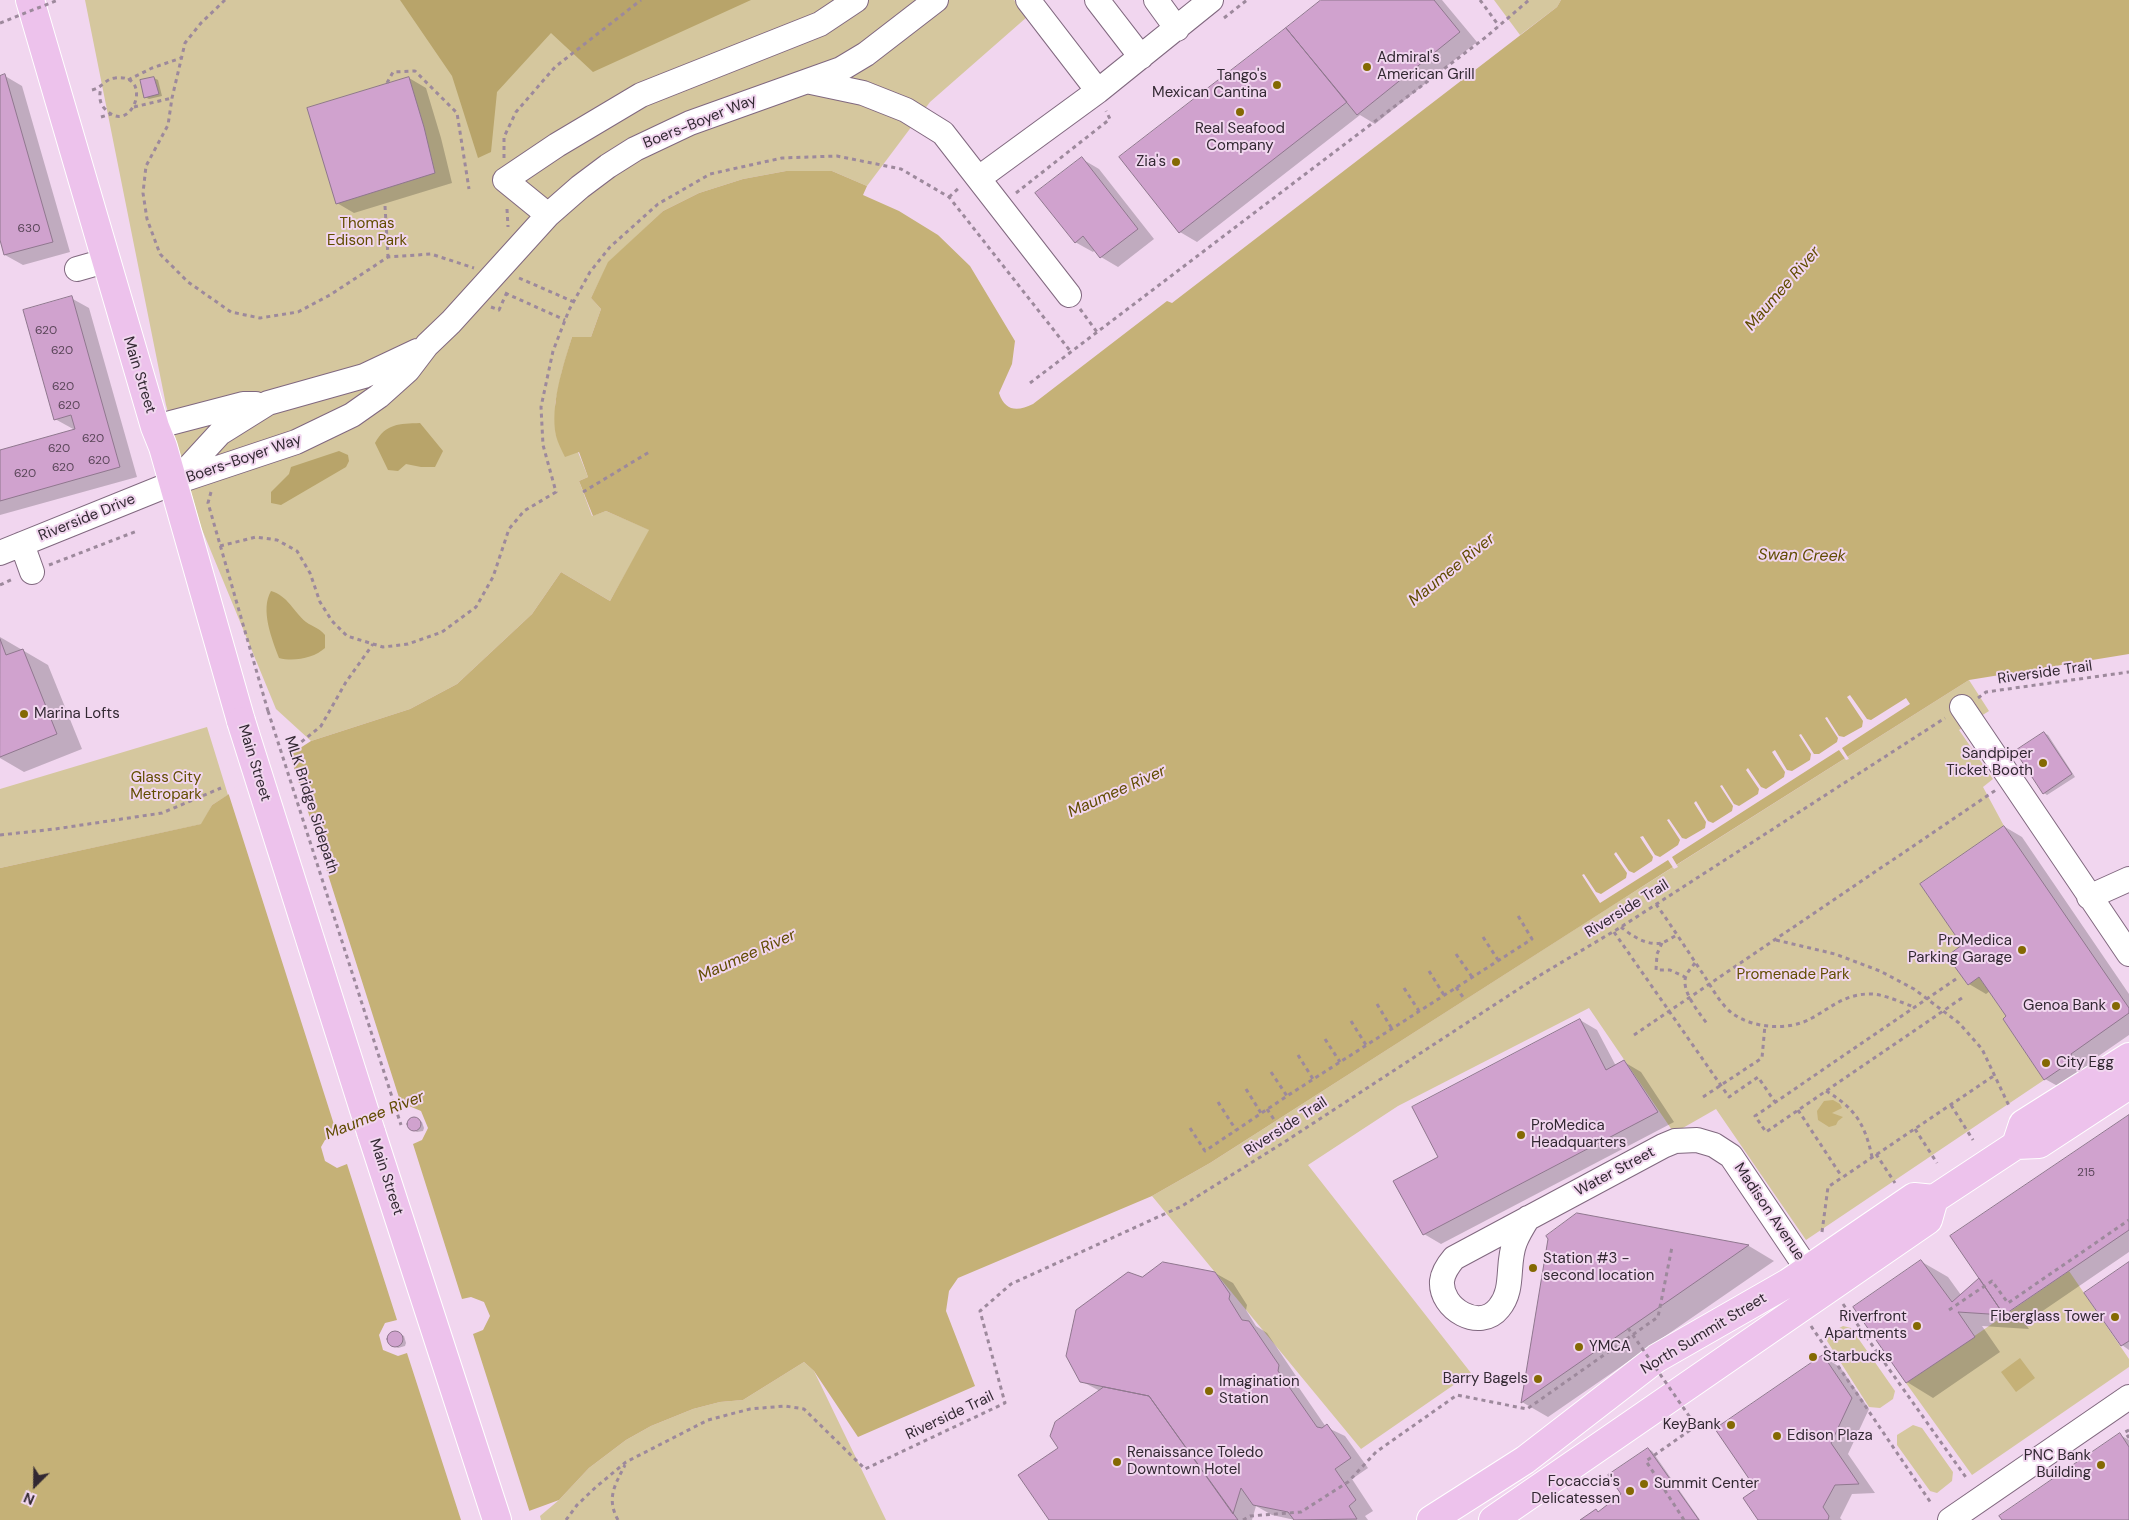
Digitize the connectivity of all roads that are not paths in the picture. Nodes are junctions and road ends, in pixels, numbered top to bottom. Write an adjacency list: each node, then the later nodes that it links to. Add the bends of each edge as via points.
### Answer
1 (30, 0): 14 (main road, Main Street)
2 (856, 0): 13 (street, via 820,24 641,95 505,180)
3 (936, 0): 10 (street, Boers-Boyer Way, via 866,54 841,70)
4 (1028, 0): 11 (street)
5 (1097, 0): 9 (street)
6 (1156, 0): 8 (street)
7 (1217, 9): 8 (street)
8 (1177, 29): 9 (street)
9 (1141, 57): 11 (street)
10 (811, 82): 12 (street, via 863,93 906,110 943,132); 13 (street, Boers-Boyer Way, via 690,123 634,149 580,187)
11 (1105, 98): 12 (street)
12 (979, 178): 16 (street)
13 (548, 216): 17 (street, Boers-Boyer Way)
14 (105, 261): 15 (street); 21 (main road, Main Street)
15 (77, 269)
16 (1069, 295)
17 (427, 345): 18 (street, Boers-Boyer Way, via 364,376); 20 (street, Boers-Boyer Way, via 408,370 379,396)
18 (333, 384): 19 (street, Boers-Boyer Way); 20 (street)
19 (268, 403): 21 (street, via 243,404); 22 (street, Boers-Boyer Way, via 220,433)
20 (338, 422): 22 (street, Boers-Boyer Way, via 268,453)
21 (155, 427): 22 (main road, Main Street)
22 (174, 483): 23 (street, Riverside Drive); 44 (main road, Main Street, bridge, via 241,721 370,1132)
23 (22, 544): 24 (street, Riverside Drive); 25 (street)
24 (0, 553)
25 (32, 572)
26 (1962, 707): 28 (street)
27 (2129, 879): 28 (street)
28 (2089, 897): 29 (street)
29 (2129, 954)
30 (2129, 1057): 33 (main road, via 2023,1124)
31 (2129, 1085): 33 (main road, via 2039,1144)
32 (1706, 1142): 35 (street, Water Street, via 1687,1140 1663,1146); 36 (street, Madison Avenue, via 1731,1156)
33 (2016, 1145): 34 (main road)
34 (1934, 1199): 36 (main road, North Summit Street, via 1914,1197); 37 (main road, North Summit Street, via 1928,1220)
35 (1528, 1218)
36 (1808, 1269): 37 (street, Madison Avenue); 38 (main road, North Summit Street)
37 (1833, 1298): 39 (main road, North Summit Street)
38 (1719, 1324): 39 (main road, via 1738,1334); 41 (main road, North Summit Street, via 1657,1358)
39 (1739, 1352): 42 (main road, North Summit Street)
40 (2129, 1397): 43 (street)
41 (1594, 1407): 42 (main road, via 1598,1428 1606,1433); 45 (main road, North Summit Street, via 1519,1464)
42 (1620, 1434): 46 (main road, North Summit Street)
43 (1959, 1517)
44 (497, 1520)
45 (1431, 1520)
46 (1494, 1520)

